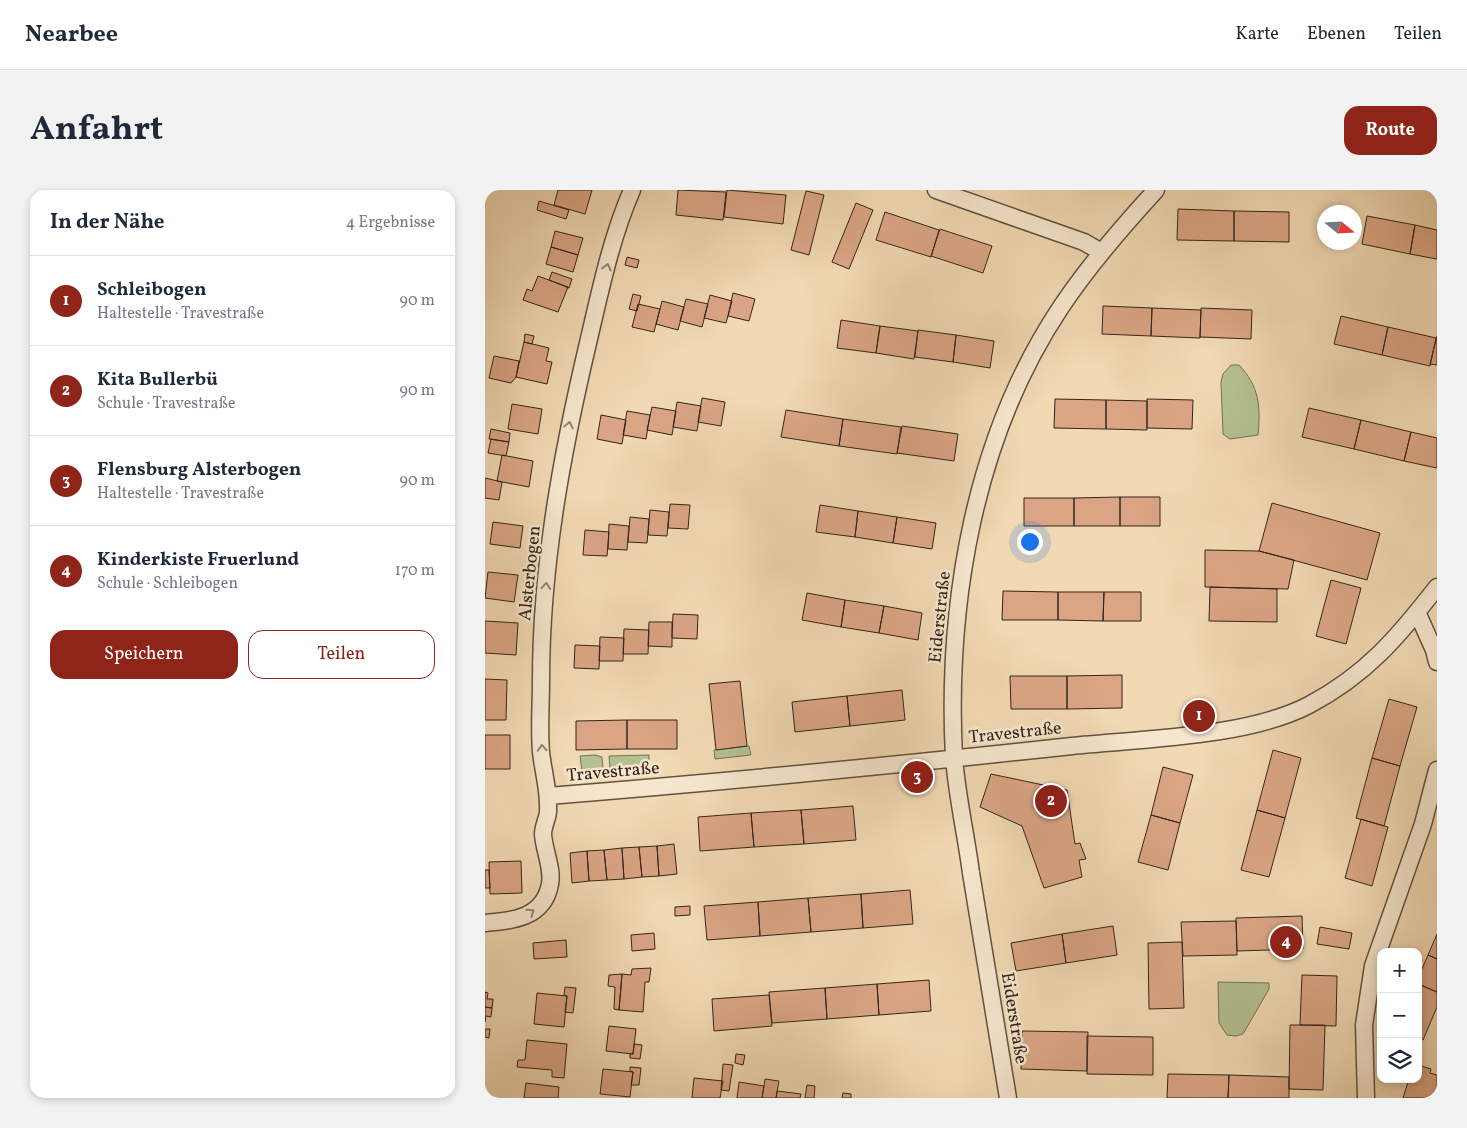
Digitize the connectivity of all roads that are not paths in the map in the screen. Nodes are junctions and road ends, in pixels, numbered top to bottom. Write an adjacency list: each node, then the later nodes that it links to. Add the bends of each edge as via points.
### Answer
1 (631, 190): 10 (street, Alsterbogen, one-way to 1, via 541,752 541,678 549,559 565,443 615,234)
2 (936, 190): 4 (street, via 1084,242)
3 (1156, 190): 4 (street, Eiderstraße)
4 (1101, 252): 8 (street, Eiderstraße, via 1060,307 1037,347 1015,392 983,480 965,562 956,634)
5 (1437, 588): 6 (street, Travestraße)
6 (1417, 612): 7 (street); 8 (street, Travestraße, via 1376,659 1350,680 1307,706 1261,722 1215,731)
7 (1437, 662)
8 (955, 759): 10 (street, Travestraße); 12 (street, Eiderstraße)
9 (1437, 770): 13 (street, via 1423,824 1373,966 1364,1025)
10 (547, 796): 11 (street, Alsterbogen, one-way to 10, via 528,916 546,897 550,884 543,830 548,812)
11 (485, 923)
12 (1008, 1098)
13 (1366, 1098)

